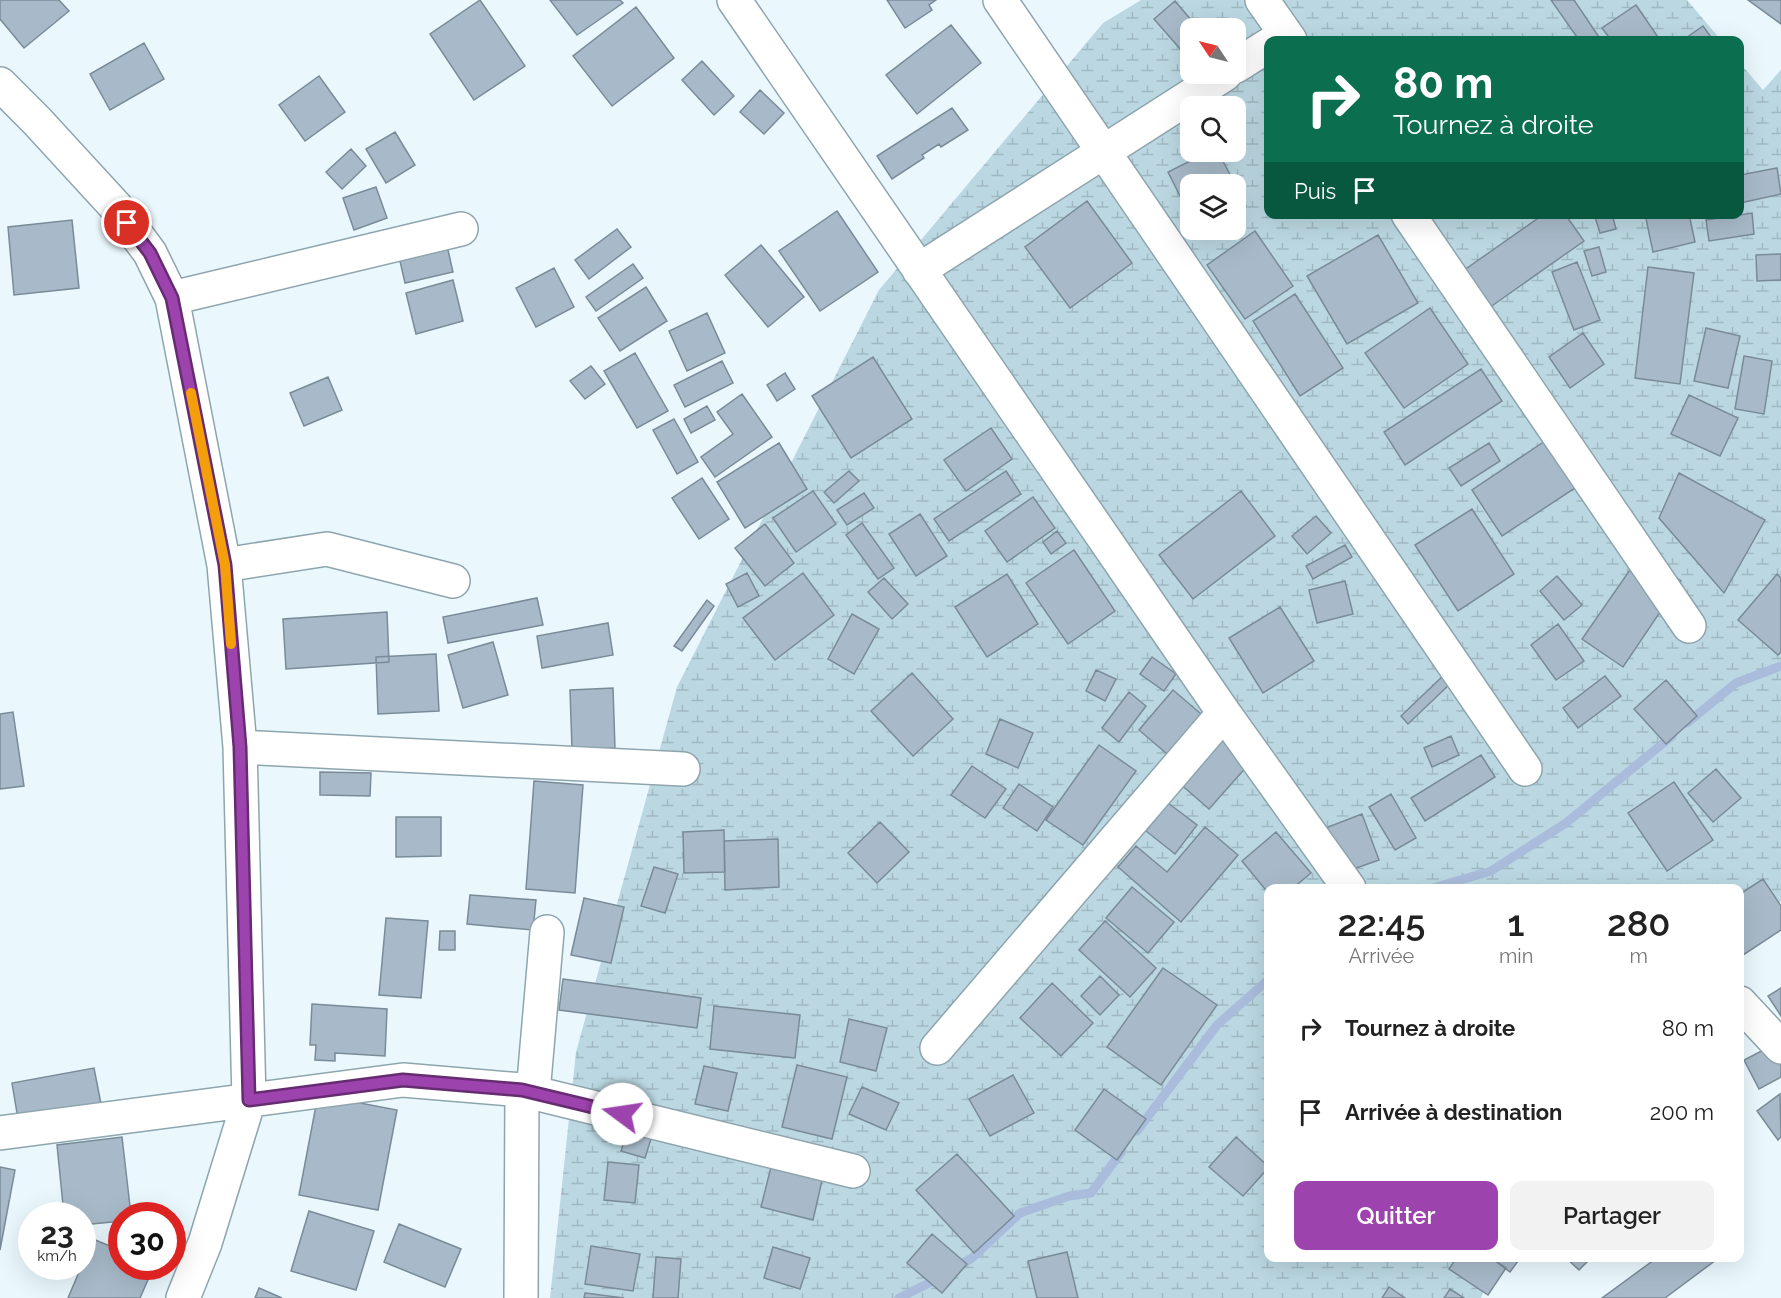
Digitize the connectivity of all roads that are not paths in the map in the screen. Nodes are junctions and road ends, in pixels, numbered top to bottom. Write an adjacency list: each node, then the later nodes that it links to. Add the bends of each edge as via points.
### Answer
1 (734, 0): 12 (street)
2 (1000, 0): 9 (street)
3 (1262, 0): 4 (street)
4 (1278, 36)
5 (1264, 49): 6 (street)
6 (1246, 60)
7 (0, 84): 13 (street, via 116,207 150,253)
8 (1209, 84): 9 (street)
9 (1103, 152): 12 (street); 20 (street)
10 (1411, 219): 16 (street)
11 (461, 229): 13 (street)
12 (919, 270): 17 (street)
13 (172, 298): 14 (street)
14 (225, 565): 15 (street, via 327,549); 18 (street)
15 (453, 581)
16 (1689, 626)
17 (1224, 713): 21 (street); 24 (street)
18 (240, 747): 19 (street); 27 (street)
19 (682, 769)
20 (1525, 769)
21 (1346, 884)
22 (548, 932): 26 (street)
23 (1744, 1007): 25 (street)
24 (937, 1047)
25 (1781, 1047)
26 (528, 1091): 27 (street, via 403,1080); 29 (street); 31 (street)
27 (249, 1100): 28 (street); 30 (street, via 205,1243)
28 (0, 1133)
29 (853, 1171)
30 (183, 1298)
31 (521, 1298)

